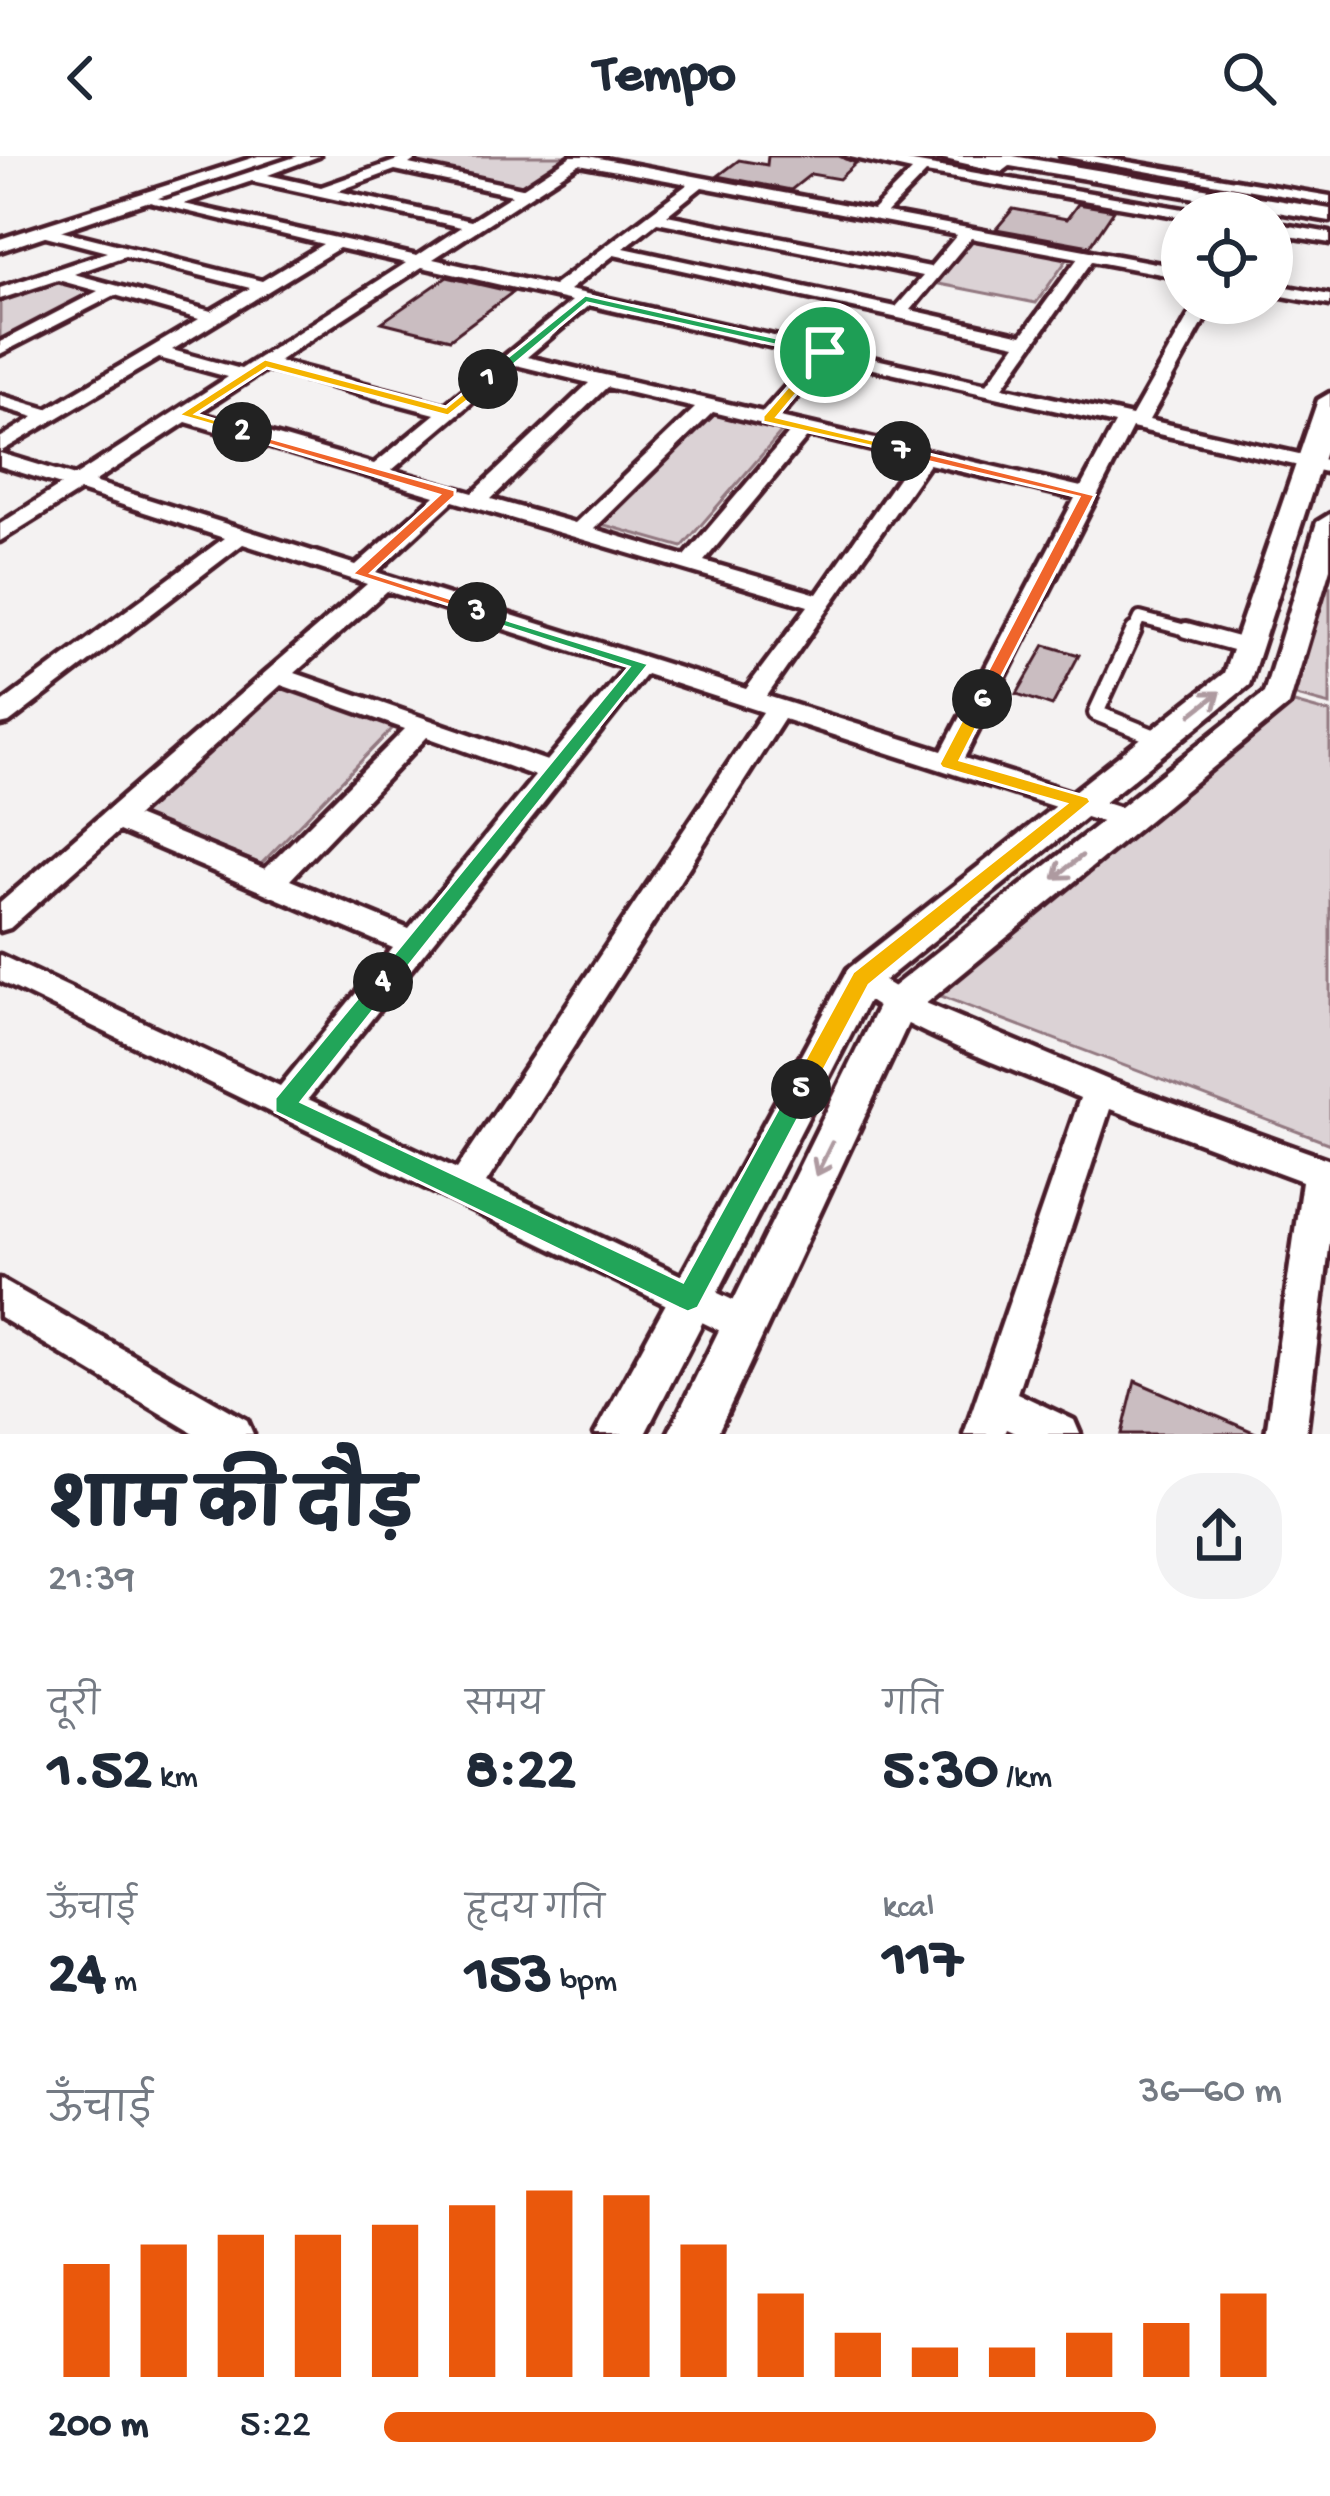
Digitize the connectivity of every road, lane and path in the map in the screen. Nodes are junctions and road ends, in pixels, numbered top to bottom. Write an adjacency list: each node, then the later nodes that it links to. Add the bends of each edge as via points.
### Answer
1 (275, 156): 16 (street)
2 (312, 156): 11 (street)
3 (417, 156): 9 (street)
4 (853, 156): 10 (street)
5 (941, 156): 15 (street)
6 (982, 156): 23 (street)
7 (1068, 156): 17 (street)
8 (579, 158): 12 (street); 14 (street)
9 (392, 165): 13 (street); 14 (street)
10 (923, 168): 19 (street); 20 (street)
11 (251, 176): 13 (street); 18 (street)
12 (700, 182): 20 (street); 22 (street)
13 (321, 192): 24 (street)
14 (525, 193): 24 (street)
15 (1161, 194)
16 (144, 199): 18 (street); 25 (street)
17 (1330, 200)
18 (167, 204): 29 (street)
19 (1161, 209)
20 (877, 215): 26 (street)
21 (1293, 215): 23 (street)
22 (655, 217): 31 (street); 36 (street)
23 (1330, 219)
24 (475, 226): 34 (street)
25 (44, 231): 30 (street); 32 (street)
26 (968, 232): 33 (street); 36 (street)
27 (1293, 232): 28 (street)
28 (1330, 238)
29 (337, 242): 34 (street); 38 (street)
30 (0, 245)
31 (611, 250): 40 (street); 45 (street)
32 (124, 251): 37 (street); 38 (street)
33 (1088, 255): 35 (street); 48 (street)
34 (422, 262): 40 (street); 53 (street)
35 (1161, 269)
36 (934, 273): 45 (street)
37 (56, 274): 39 (street); 41 (street)
38 (264, 286): 46 (street)
39 (112, 290): 46 (street); 49 (street)
40 (556, 292): 43 (street)
41 (0, 293)
42 (1293, 294): 44 (street)
43 (585, 298): 51 (street); 52 (street)
44 (1330, 300)
45 (900, 314): 48 (street)
46 (212, 317): 50 (street)
47 (1191, 324): 64 (street)
48 (1027, 341): 56 (street)
49 (0, 349)
50 (156, 351): 54 (street); 61 (street)
51 (825, 352): 56 (street); 63 (street)
52 (513, 359): 55 (street); 59 (street)
53 (265, 363): 54 (street); 59 (street)
54 (244, 376): 60 (street)
55 (603, 380): 58 (street); 74 (street)
56 (992, 390): 64 (street)
57 (0, 401): 61 (street)
58 (709, 405): 63 (street); 76 (street)
59 (448, 412): 70 (street)
60 (184, 415): 70 (street); 71 (street)
61 (50, 416): 66 (street)
62 (1327, 416): 69 (street)
63 (768, 419): 65 (street)
64 (1132, 422): 69 (street); 73 (street)
65 (804, 428): 67 (street); 79 (street)
66 (0, 446)
67 (924, 456): 73 (street); 81 (street)
68 (0, 459): 71 (street)
69 (1320, 464): 82 (street)
70 (377, 472): 72 (street)
71 (78, 483): 77 (street); 78 (street)
72 (450, 493): 74 (street); 80 (street)
73 (1088, 495): 89 (street)
74 (476, 501): 76 (street)
75 (1330, 522): 93 (street, via 1278,698)
76 (579, 532): 79 (street)
77 (0, 534)
78 (240, 536): 80 (street); 86 (street)
79 (690, 564): 81 (street)
80 (371, 578): 83 (street); 84 (street)
81 (822, 603): 85 (street)
82 (1249, 647): 88 (street, one-way to 82, via 1238,678); 88 (lane, via 1140,618 1096,713)
83 (640, 664): 85 (street); 90 (street)
84 (278, 675): 87 (street); 92 (street)
85 (764, 704): 89 (street); 103 (street)
86 (0, 717)
87 (422, 727): 90 (street); 94 (street)
88 (1160, 740): 91 (street)
89 (949, 764): 91 (street)
90 (553, 773): 96 (street)
91 (1082, 802): 93 (street); 98 (street)
92 (115, 818): 94 (street); 95 (street)
93 (1127, 820): 99 (street, one-way to 99)
94 (268, 883): 96 (street)
95 (0, 920)
96 (414, 944): 101 (street)
97 (0, 967): 101 (street)
98 (861, 979): 99 (street); 105 (street)
99 (898, 1005): 100 (street); 106 (street, one-way to 106)
100 (1100, 1090): 102 (street); 107 (street)
101 (284, 1105): 103 (street)
102 (1326, 1174): 112 (street)
103 (462, 1192): 105 (street)
104 (0, 1298): 108 (street)
105 (688, 1299): 106 (street); 109 (street)
106 (746, 1324): 110 (street)
107 (990, 1418): 111 (street)
108 (233, 1434)
109 (619, 1434)
110 (692, 1434)
111 (1060, 1434)
112 (1286, 1434)

